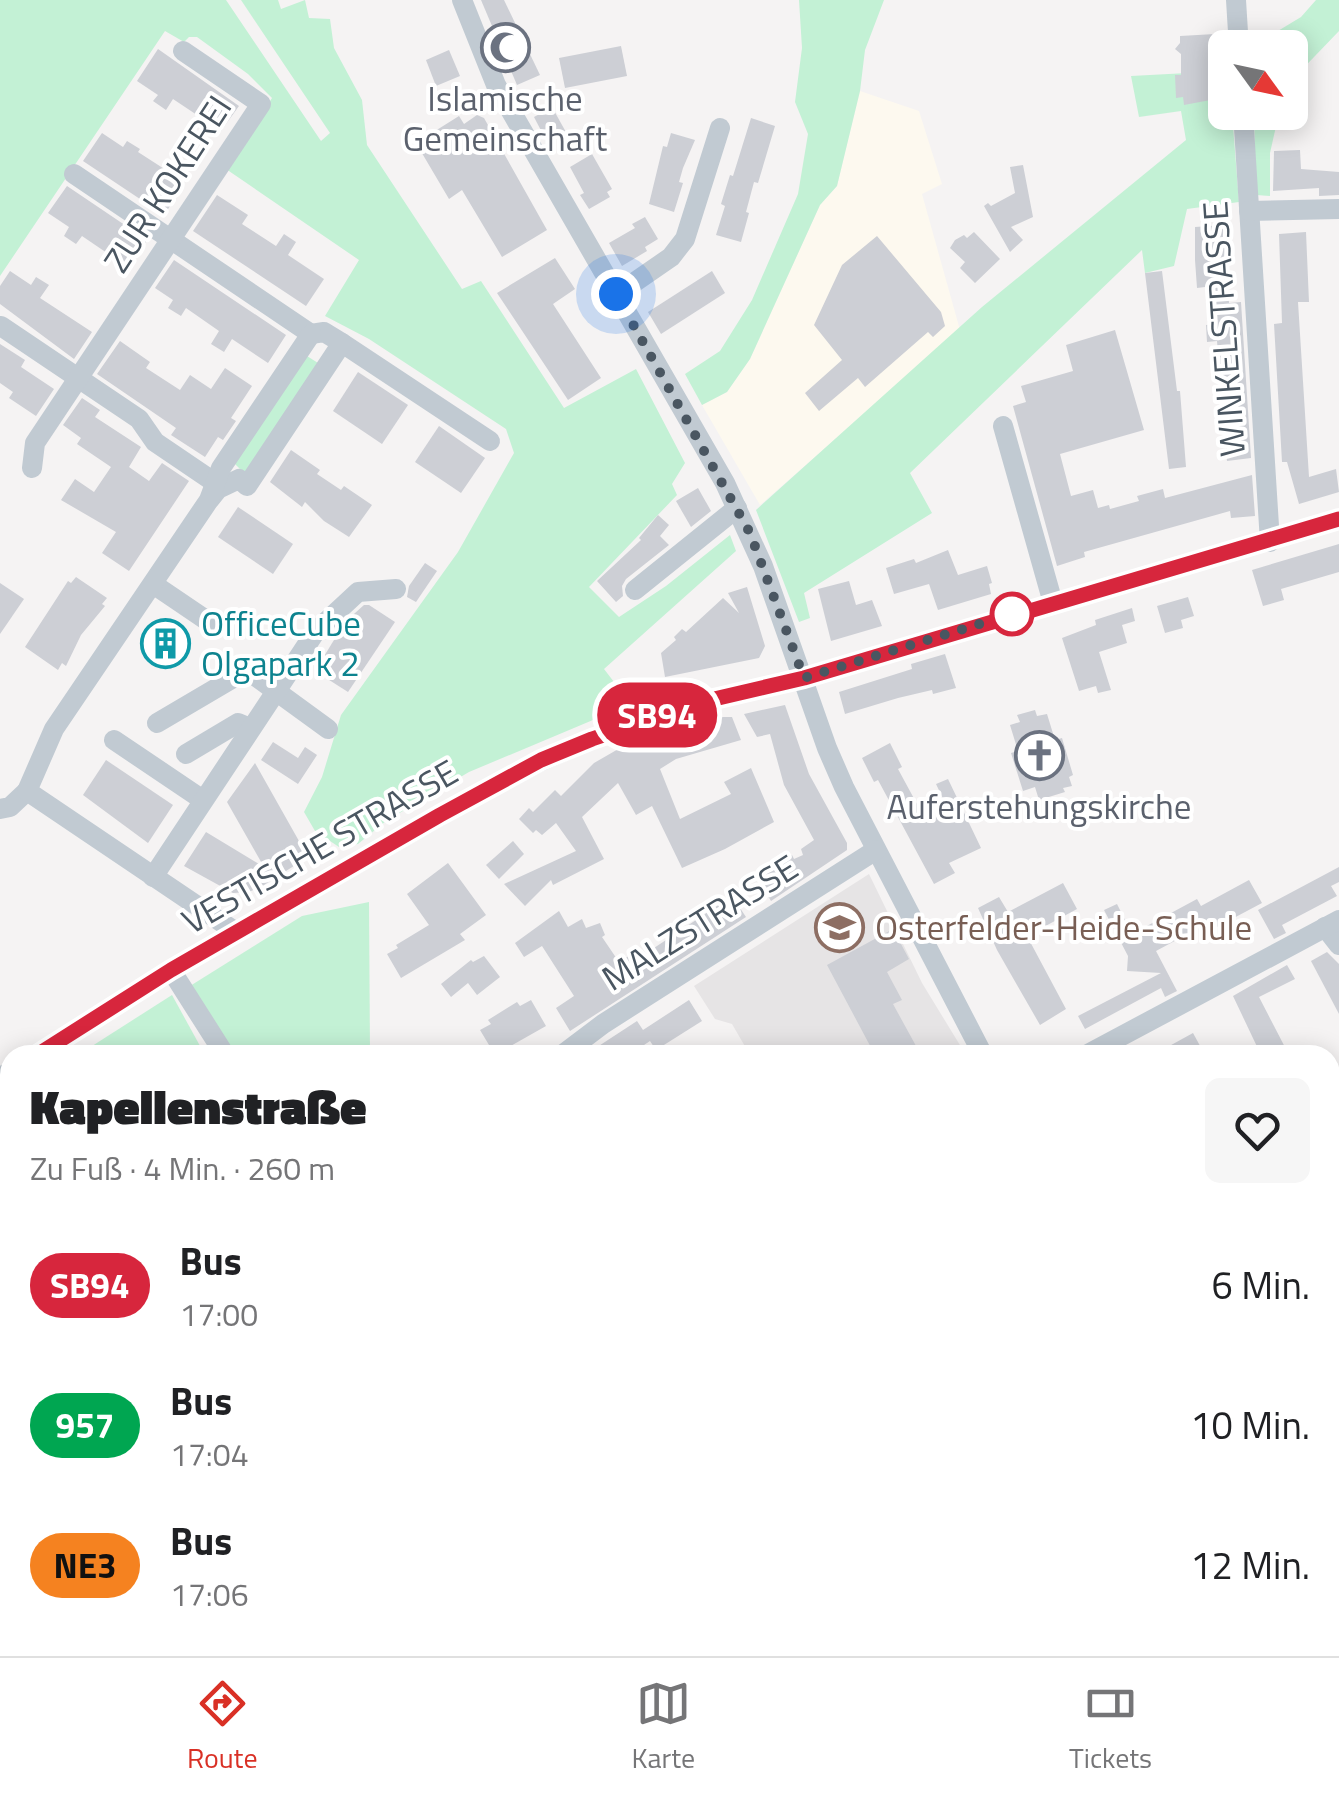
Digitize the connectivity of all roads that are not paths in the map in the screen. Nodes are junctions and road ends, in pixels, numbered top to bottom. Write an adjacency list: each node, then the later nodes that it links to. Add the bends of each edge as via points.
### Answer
1 (462, 0): 11 (street, via 496,85)
2 (1236, 0): 3 (street)
3 (1238, 30)
4 (183, 51): 10 (street, ZUR KOKEREI, via 261,104)
5 (720, 128): 11 (street, via 685,239 671,257)
6 (1244, 130): 9 (street, WINKELSTRASSE)
7 (74, 174): 10 (street)
8 (1339, 209): 9 (street)
9 (1249, 212): 22 (street, WINKELSTRASSE)
10 (172, 239): 13 (street); 15 (street, ZUR KOKEREI)
11 (616, 294): 20 (street)
12 (1, 326): 15 (street)
13 (311, 334): 14 (street, via 324,332); 19 (street)
14 (342, 343): 17 (street); 19 (street, via 247,486 239,479)
15 (79, 377): 18 (street, ZUR KOKEREI, via 34,443); 19 (street, via 139,419 154,442)
16 (1003, 426): 26 (street)
17 (490, 441)
18 (32, 468)
19 (212, 491): 23 (street)
20 (737, 508): 25 (street); 28 (street)
21 (1339, 519): 22 (street, VESTISCHE STRASSE)
22 (1270, 542): 26 (street, VESTISCHE STRASSE)
23 (153, 584): 27 (street); 35 (street, via 54,729)
24 (396, 589): 29 (street, via 358,592 316,631)
25 (635, 590)
26 (1053, 603): 28 (street, VESTISCHE STRASSE)
27 (215, 626)
28 (804, 678): 38 (street, via 834,766); 41 (street, VESTISCHE STRASSE, via 644,719 541,760)
29 (275, 690): 30 (street, via 246,670); 31 (street); 32 (street)
30 (158, 723)
31 (250, 728): 34 (street, via 238,723); 36 (street)
32 (328, 729)
33 (114, 740): 36 (street)
34 (186, 754)
35 (26, 790): 37 (street); 39 (street)
36 (203, 800): 39 (street)
37 (0, 809)
38 (876, 850): 46 (street, MALZSTRASSE); 47 (street)
39 (153, 877): 41 (street)
40 (1332, 924): 42 (street); 48 (street)
41 (236, 932): 43 (street, VESTISCHE STRASSE)
42 (1339, 945)
43 (171, 970): 44 (street, VESTISCHE STRASSE); 45 (street)
44 (53, 1045)
45 (219, 1045)
46 (580, 1045)
47 (978, 1045)
48 (1105, 1045)

